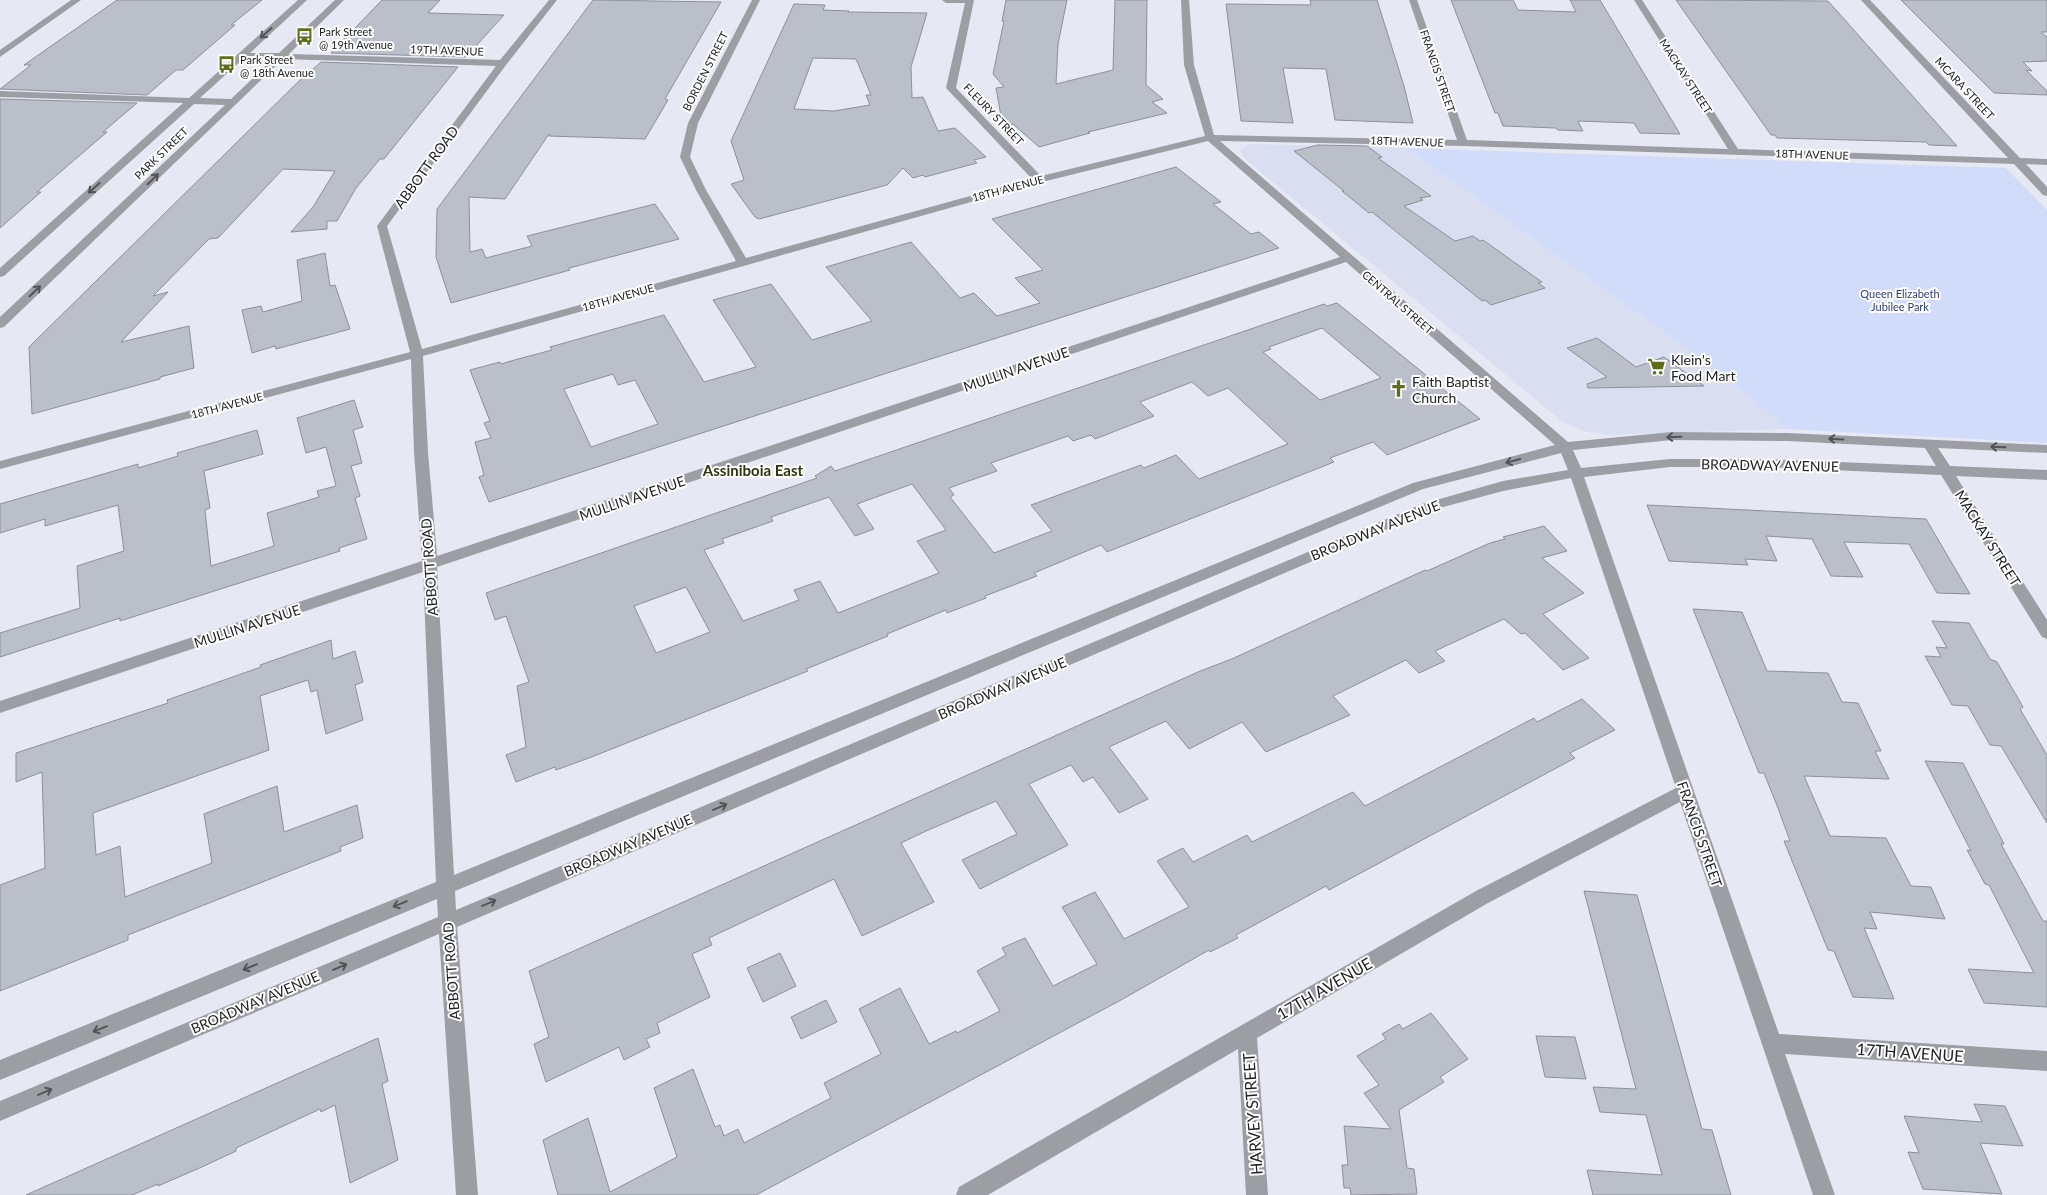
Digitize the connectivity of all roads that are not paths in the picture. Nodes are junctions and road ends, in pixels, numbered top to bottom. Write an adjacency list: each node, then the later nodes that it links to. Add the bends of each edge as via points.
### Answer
1 (77, 0): 12 (street)
2 (303, 0): 13 (street, PARK STREET, one-way to 13)
3 (340, 0): 14 (street, PARK STREET)
4 (553, 0): 15 (street, ABBOTT ROAD)
5 (756, 0): 27 (street, BORDEN STREET, via 693,123 685,157)
6 (946, 0): 7 (street)
7 (970, 0): 24 (street, FLEURY STREET, via 951,88)
8 (1185, 0): 19 (street, via 1189,65)
9 (1413, 0): 20 (street, FRANCIS STREET)
10 (1638, 0): 21 (street, MACKAY STREET)
11 (1865, 0): 22 (street, MCARA STREET)
12 (0, 54)
13 (241, 55): 14 (street, 19TH AVENUE); 17 (street, PARK STREET)
14 (280, 56): 15 (street, 19TH AVENUE); 18 (street, PARK STREET)
15 (502, 63): 30 (street, ABBOTT ROAD, via 382,226)
16 (0, 94): 17 (street)
17 (190, 101): 18 (street); 28 (street, PARK STREET, one-way to 28)
18 (233, 102): 29 (street, PARK STREET, one-way to 18)
19 (1210, 138): 20 (street, 18TH AVENUE); 24 (street, 18TH AVENUE); 26 (street, CENTRAL STREET)
20 (1463, 143): 21 (street, 18TH AVENUE)
21 (1735, 152): 22 (street, 18TH AVENUE)
22 (2016, 161): 23 (street, 18TH AVENUE); 25 (street, MCARA STREET)
23 (2047, 162)
24 (1039, 180): 27 (street, 18TH AVENUE)
25 (2047, 193)
26 (1348, 258): 32 (street, CENTRAL STREET); 38 (street, MULLIN AVENUE)
27 (742, 262): 30 (street, 18TH AVENUE)
28 (0, 274)
29 (0, 324)
30 (417, 354): 34 (street, 18TH AVENUE); 38 (street, ABBOTT ROAD)
31 (1929, 444): 32 (street, BROADWAY AVENUE, one-way to 32, via 1787,437 1672,436); 33 (street, BROADWAY AVENUE, one-way to 31); 35 (street, MACKAY STREET)
32 (1565, 447): 36 (street, CENTRAL STREET); 42 (street, BROADWAY AVENUE, one-way to 42, via 1418,486)
33 (2047, 449)
34 (0, 465)
35 (1946, 470): 36 (street, BROADWAY AVENUE, via 1757,463 1670,464); 37 (street, BROADWAY AVENUE); 39 (street, MACKAY STREET)
36 (1576, 472): 41 (street, FRANCIS STREET); 43 (street, BROADWAY AVENUE, one-way to 36, via 1427,507 1503,486)
37 (2047, 475)
38 (430, 565): 40 (street, MULLIN AVENUE); 42 (street, ABBOTT ROAD)
39 (2047, 633)
40 (0, 707)
41 (1686, 791): 44 (street, 17TH AVENUE, via 1482,897); 45 (street, FRANCIS STREET)
42 (445, 886): 43 (street, ABBOTT ROAD); 47 (street, BROADWAY AVENUE, one-way to 47)
43 (448, 921): 48 (street, BROADWAY AVENUE, one-way to 43); 49 (street, ABBOTT ROAD)
44 (1247, 1032): 50 (street, 17TH AVENUE); 51 (street, HARVEY STREET)
45 (1772, 1043): 46 (street, 17TH AVENUE); 52 (street, FRANCIS STREET)
46 (2047, 1061)
47 (0, 1070)
48 (0, 1110)
49 (467, 1195)
50 (967, 1195)
51 (1257, 1195)
52 (1824, 1195)

